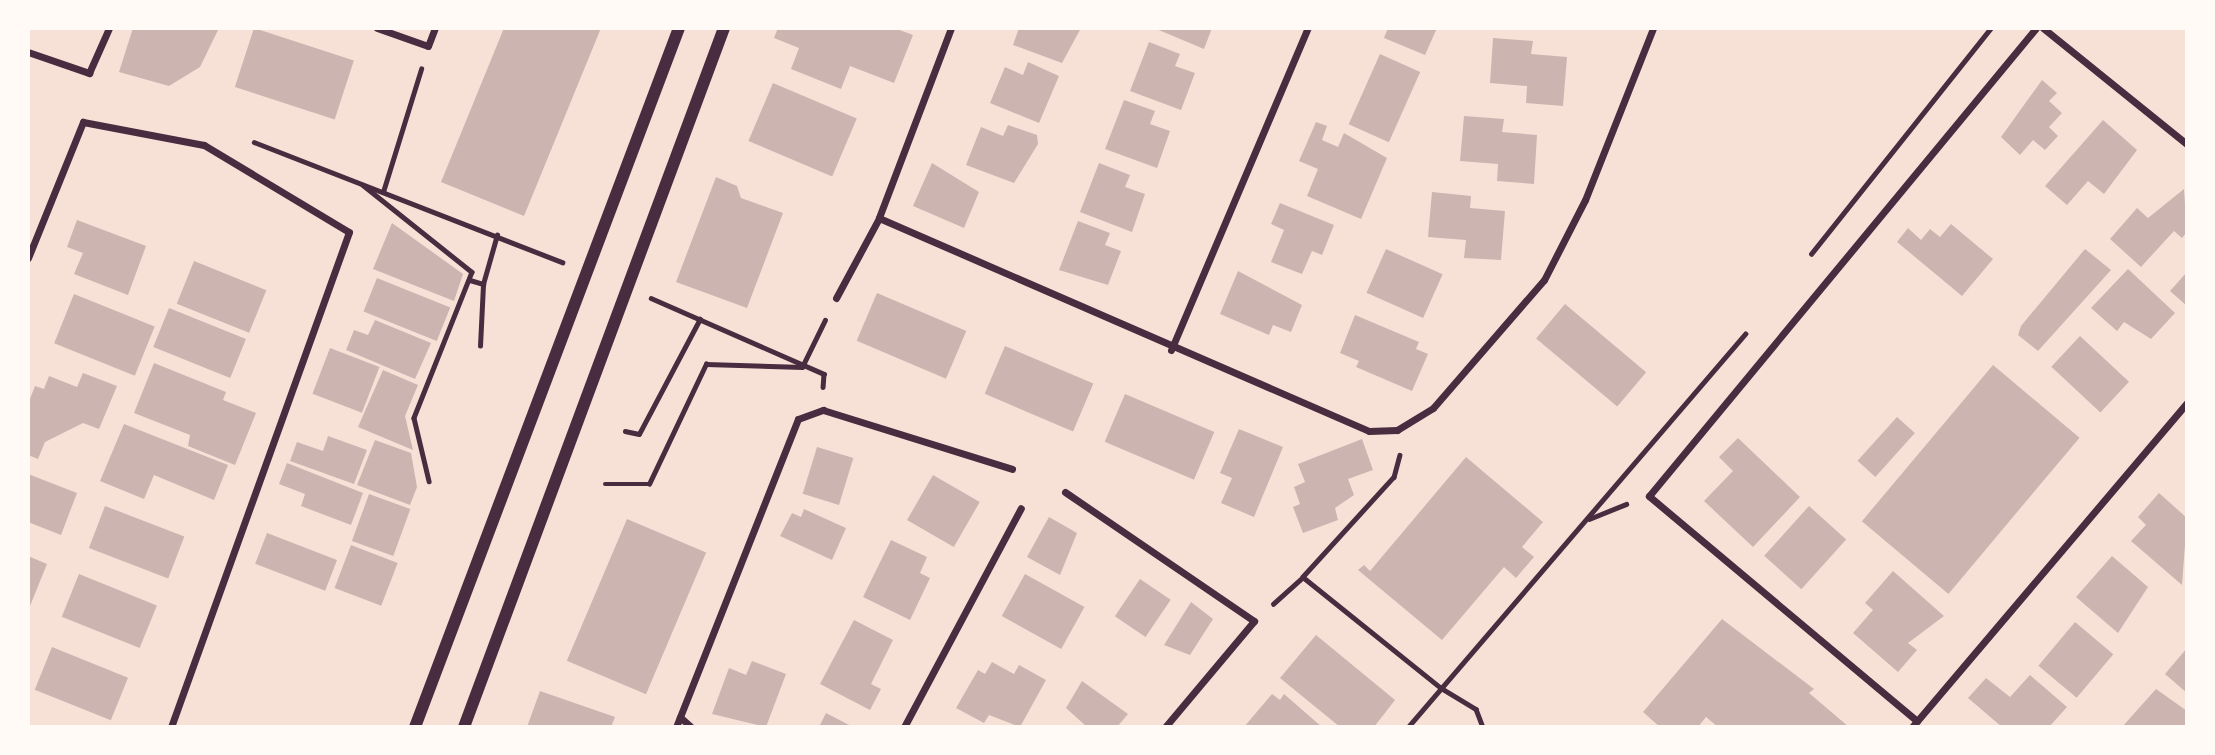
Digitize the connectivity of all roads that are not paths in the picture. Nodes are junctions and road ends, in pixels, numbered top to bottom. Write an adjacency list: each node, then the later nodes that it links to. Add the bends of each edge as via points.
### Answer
1 (109, 28): 11 (street, via 89,73)
2 (377, 28): 3 (street, via 428,46)
3 (435, 28)
4 (679, 28): 24 (street)
5 (724, 28): 25 (street)
6 (951, 28): 13 (street)
7 (1308, 28): 16 (street)
8 (1653, 28): 16 (street, via 1585,200 1544,280 1433,408 1397,430 1369,431)
9 (2036, 28): 22 (street, via 1649,496)
10 (2043, 28): 12 (street)
11 (28, 52)
12 (2187, 144)
13 (879, 218): 15 (street); 16 (street)
14 (28, 258): 23 (street, via 83,122 204,145 349,232)
15 (836, 298)
16 (1171, 350)
17 (2187, 403): 22 (street)
18 (1012, 469): 21 (street, via 823,410 798,419)
19 (1065, 492): 29 (street, via 1254,621)
20 (1021, 508): 28 (street)
21 (680, 717): 26 (street); 27 (street)
22 (1915, 724)
23 (171, 727)
24 (415, 727)
25 (464, 727)
26 (676, 727)
27 (691, 727)
28 (904, 727)
29 (1165, 727)

